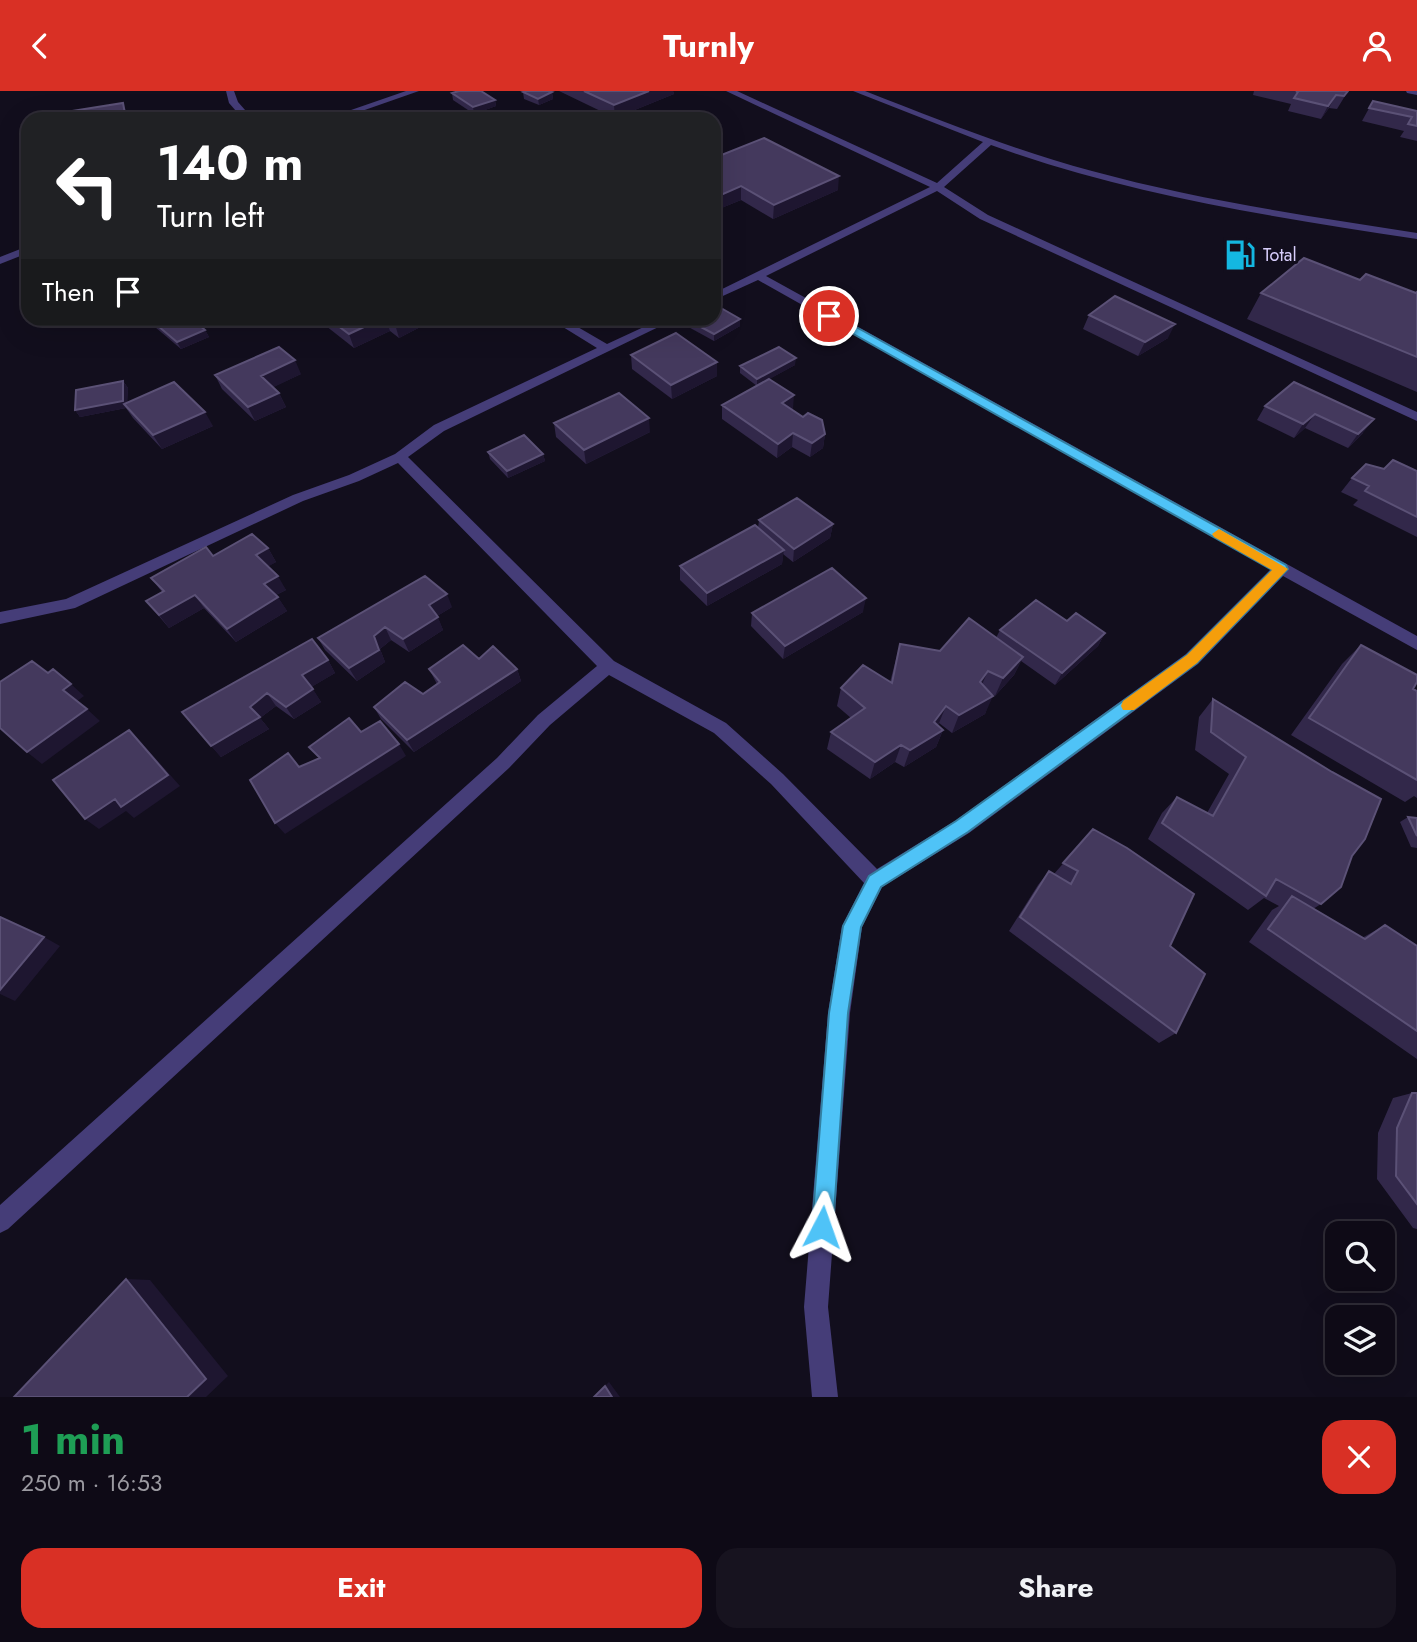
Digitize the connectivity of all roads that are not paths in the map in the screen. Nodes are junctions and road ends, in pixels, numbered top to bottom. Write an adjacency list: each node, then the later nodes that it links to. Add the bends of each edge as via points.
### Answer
1 (230, 91): 7 (street)
2 (415, 91): 8 (street)
3 (730, 91): 10 (street)
4 (857, 91): 9 (street)
5 (1410, 91): 6 (street)
6 (1417, 92)
7 (242, 112)
8 (351, 112)
9 (989, 142): 10 (street); 11 (street, via 1188,197)
10 (937, 187): 14 (street); 19 (street, via 984,217)
11 (1417, 236)
12 (21, 252): 13 (street)
13 (0, 261)
14 (757, 275): 15 (street); 21 (street)
15 (721, 293)
16 (568, 326): 18 (street)
17 (655, 326): 18 (street)
18 (607, 349): 20 (street, via 439,428)
19 (1417, 417)
20 (400, 457): 22 (street, via 298,498 69,604); 24 (street)
21 (1281, 569): 23 (street); 25 (street, via 1192,659 962,827)
22 (0, 618)
23 (1417, 644)
24 (608, 666): 25 (street, via 720,728); 26 (street)
25 (875, 881): 27 (street, via 852,926 839,1013 817,1307)
26 (0, 1221)
27 (825, 1397)

